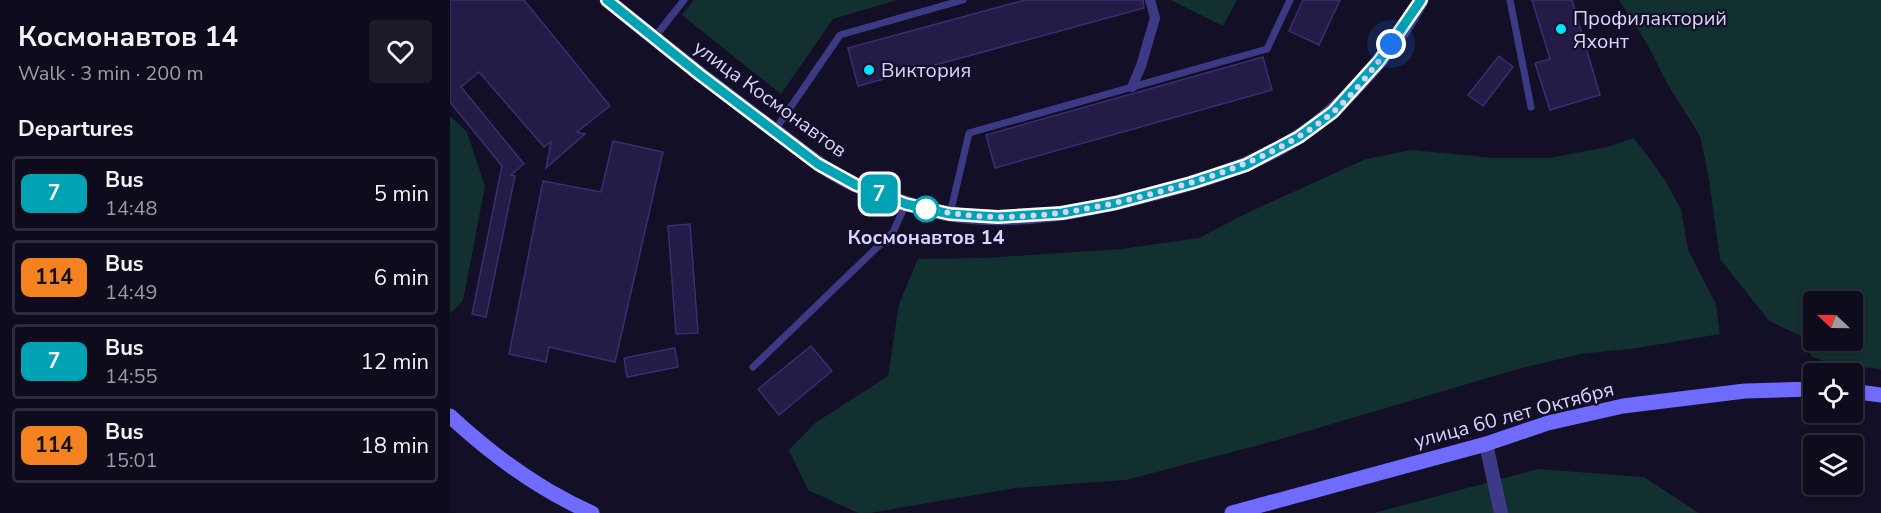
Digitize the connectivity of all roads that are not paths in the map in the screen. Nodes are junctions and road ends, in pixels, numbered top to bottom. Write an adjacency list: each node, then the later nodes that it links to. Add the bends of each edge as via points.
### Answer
1 (607, 0): 8 (street, улица Космонавтов)
2 (684, 0): 8 (lane)
3 (963, 0): 11 (lane, via 840,34)
4 (1150, 0): 9 (street, via 1155,18)
5 (1290, 0): 9 (lane, via 1267,49)
6 (1421, 0): 13 (street, улица Космонавтов, via 1379,61 1333,112 1299,137 1246,165 1170,189 1062,213 998,217)
7 (1510, 0): 10 (lane)
8 (654, 38): 11 (street, улица Космонавтов)
9 (1132, 87): 13 (lane, via 969,134)
10 (1531, 107)
11 (775, 130): 12 (street, улица Космонавтов, via 827,169)
12 (906, 204): 13 (street, улица Космонавтов); 14 (lane, via 893,232)
13 (950, 214)
14 (753, 367)
15 (1803, 389): 19 (main road, улица 60 лет Октября, via 1745,391 1623,406 1548,423)
16 (1863, 393): 17 (main road)
17 (1881, 395)
18 (450, 416): 20 (main road, via 538,484)
19 (1486, 444): 21 (main road, улица 60 лет Октября); 22 (street)
20 (592, 513)
21 (1232, 513)
22 (1501, 513)

